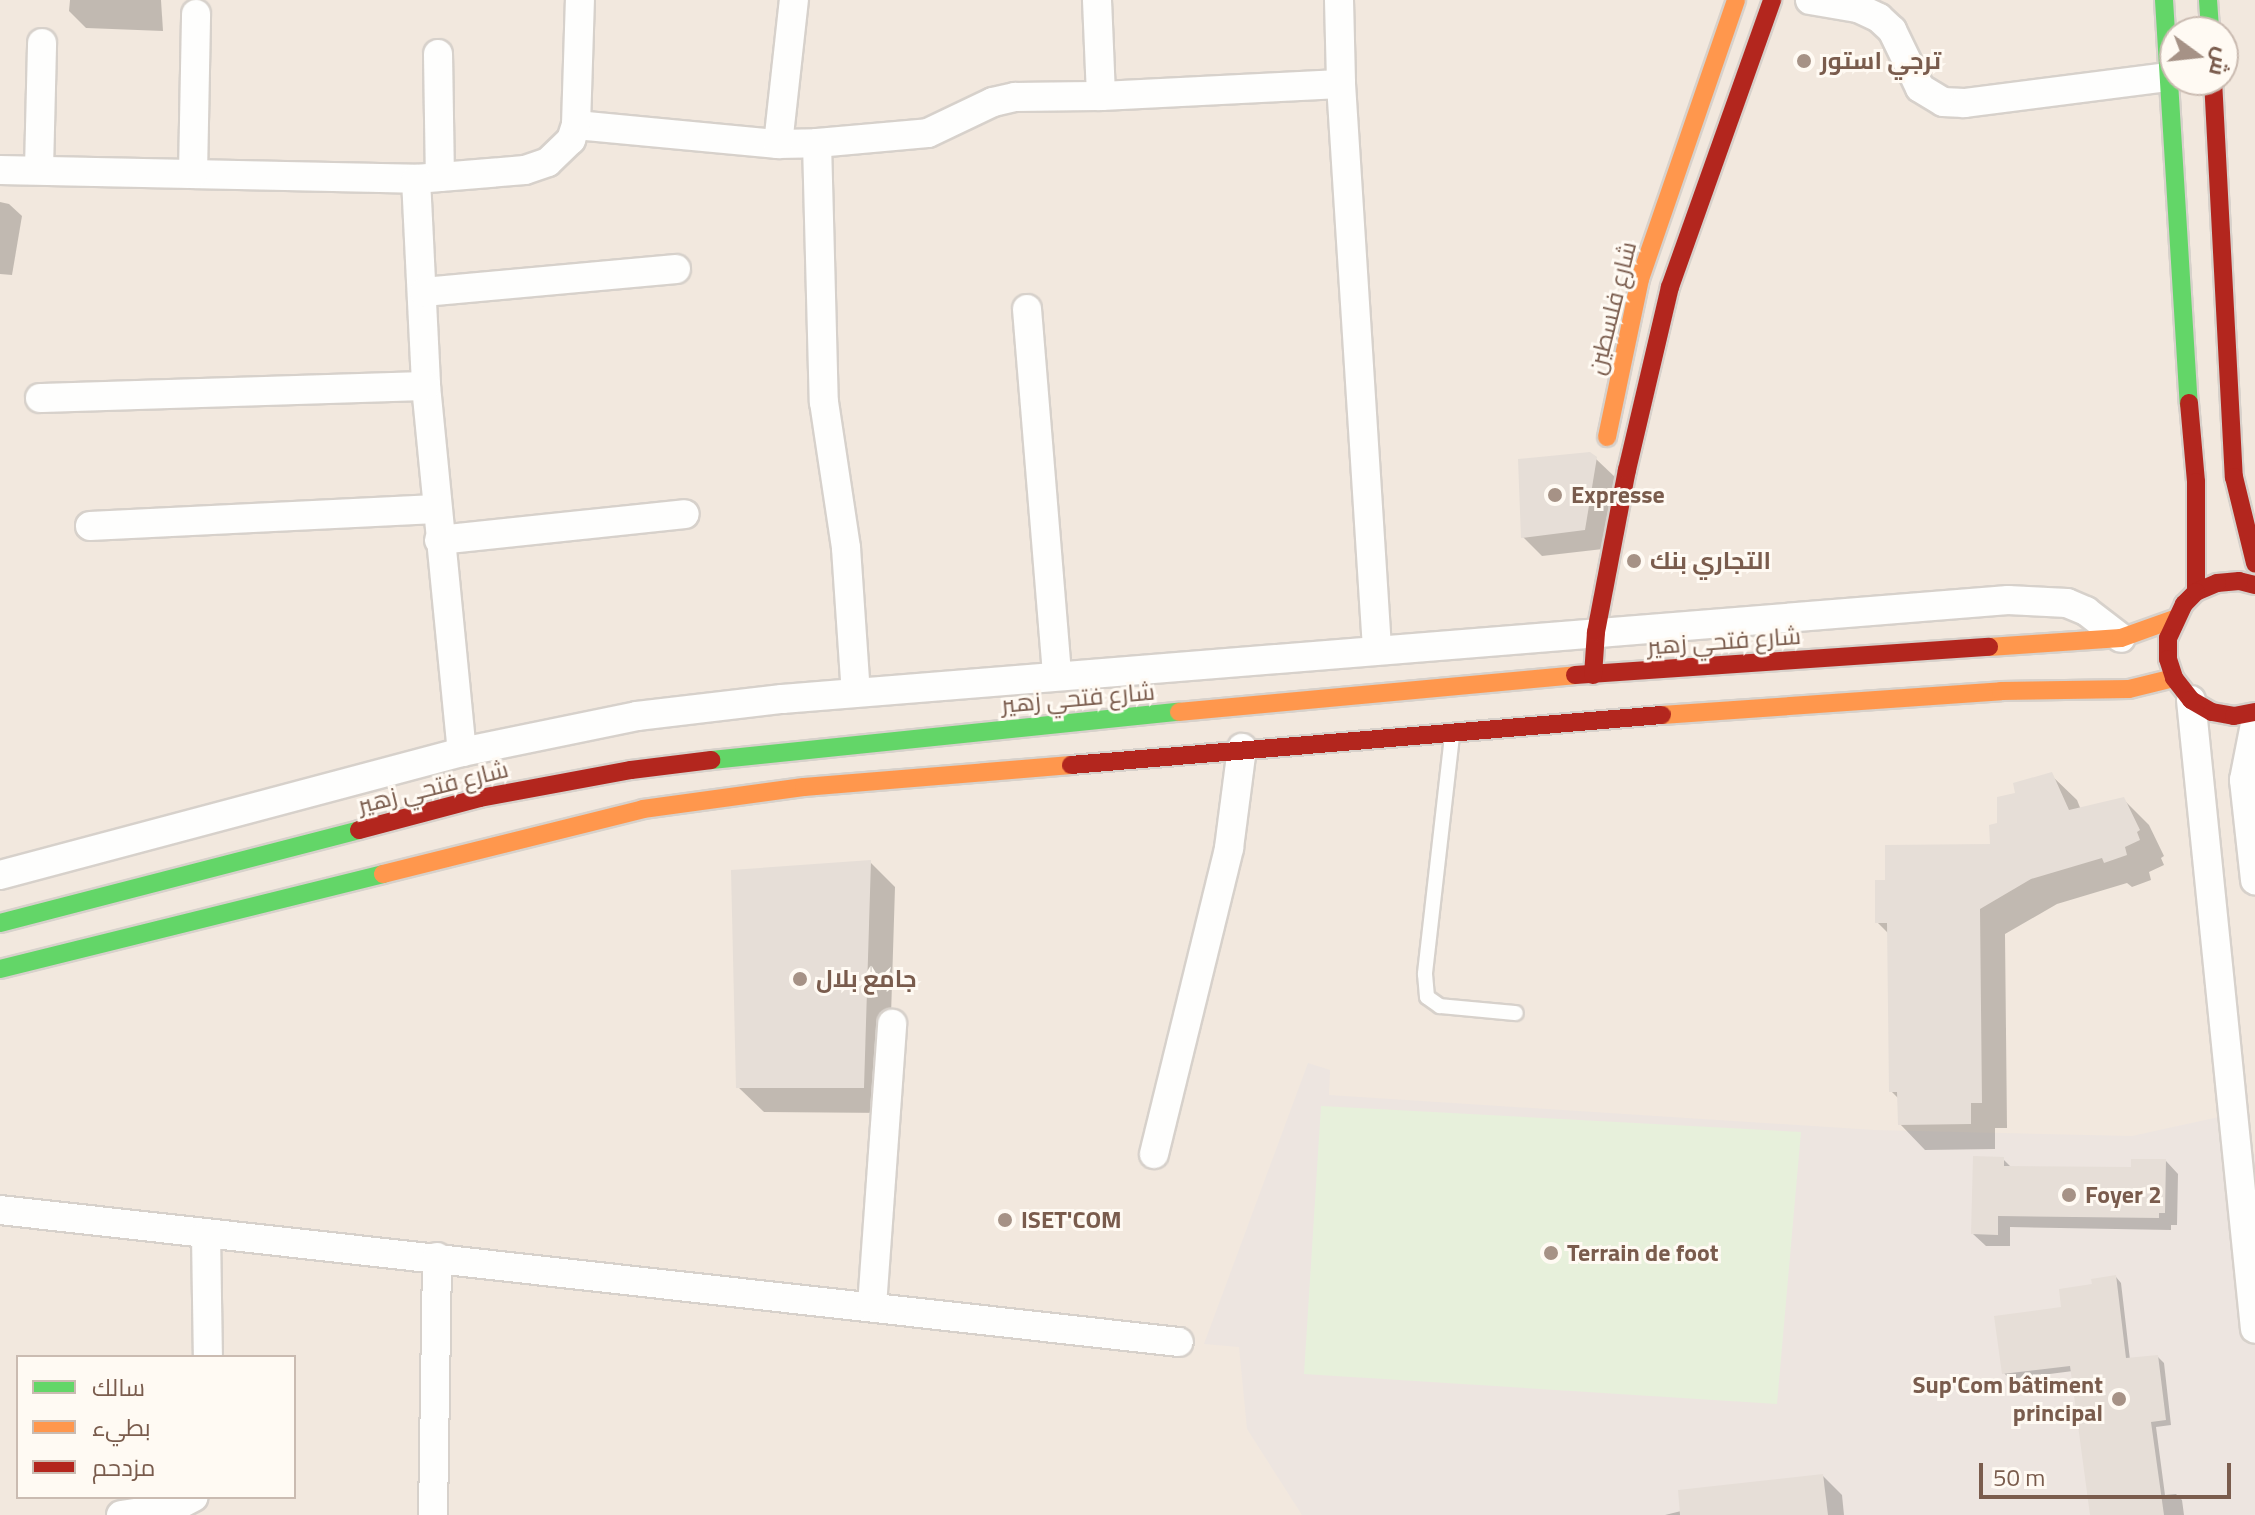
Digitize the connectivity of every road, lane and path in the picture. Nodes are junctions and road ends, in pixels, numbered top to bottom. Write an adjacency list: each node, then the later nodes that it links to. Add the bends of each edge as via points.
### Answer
1 (580, 0): 16 (street)
2 (794, 0): 18 (street)
3 (1097, 0): 13 (street)
4 (1339, 0): 12 (street)
5 (1736, 0): 28 (street, شارع فلسطين, via 1640,279)
6 (1772, 0): 41 (street, via 1670,287 1627,470)
7 (1810, 0): 11 (street, via 1858,8 1879,18 1892,30 1920,88 1943,102)
8 (196, 14): 21 (street)
9 (42, 43): 19 (street)
10 (438, 54): 22 (street)
11 (2159, 78)
12 (1341, 84): 13 (street); 42 (street)
13 (1101, 96): 17 (street, via 1015,97 928,133)
14 (2169, 96): 29 (street)
15 (2214, 96): 30 (street)
16 (576, 125): 18 (street); 22 (street, via 571,140 548,162 525,170)
17 (817, 143): 18 (street); 46 (street, via 824,402 846,548)
18 (778, 144)
19 (39, 169): 20 (street); 21 (street)
20 (0, 170)
21 (193, 174): 22 (street)
22 (428, 178): 24 (street)
23 (676, 269): 24 (street)
24 (424, 292): 26 (street)
25 (1027, 309): 44 (street)
26 (426, 386): 27 (street); 31 (street)
27 (40, 398)
28 (1605, 451)
29 (2196, 482): 30 (street); 38 (street)
30 (2242, 482): 32 (street); 36 (street)
31 (436, 509): 34 (street); 35 (street)
32 (2255, 510)
33 (685, 514): 35 (street)
34 (90, 526)
35 (439, 540): 51 (street)
36 (2255, 563)
37 (2255, 585): 38 (street, via 2217,583)
38 (2196, 592): 39 (street)
39 (2174, 619): 40 (street, شارع فتحي زهير); 45 (street, via 2168,638)
40 (2121, 638): 41 (street, via 2086,611 2049,600); 43 (street, شارع فتحي زهير)
41 (1575, 646): 42 (street); 43 (street, شارع فتحي زهير); 43 (street); 54 (street, شارع فتحي زهير, via 631,770 480,798)
42 (1377, 649): 44 (street)
43 (1593, 675)
44 (1057, 676): 46 (street)
45 (2183, 689): 47 (street, via 2212,712); 49 (street, via 1926,696); 63 (street)
46 (856, 693): 51 (street, via 637,716)
47 (2255, 712)
48 (2255, 724): 53 (street, via 2244,780)
49 (1453, 732): 50 (street); 56 (lane, via 1425,974 1427,997 1440,1006)
50 (1242, 748): 55 (street, via 804,787 643,809); 58 (street, via 1229,848)
51 (462, 752): 52 (street)
52 (0, 875)
53 (2255, 880)
54 (0, 923)
55 (0, 969)
56 (1516, 1013)
57 (892, 1024): 62 (street)
58 (1154, 1154)
59 (0, 1210): 60 (street)
60 (206, 1235): 61 (street); 65 (street)
61 (437, 1257): 62 (street); 68 (street)
62 (872, 1306): 64 (street)
63 (2255, 1329)
64 (1179, 1342)
65 (208, 1355)
66 (190, 1499): 67 (street, via 175,1507)
67 (121, 1515)
68 (433, 1515)

